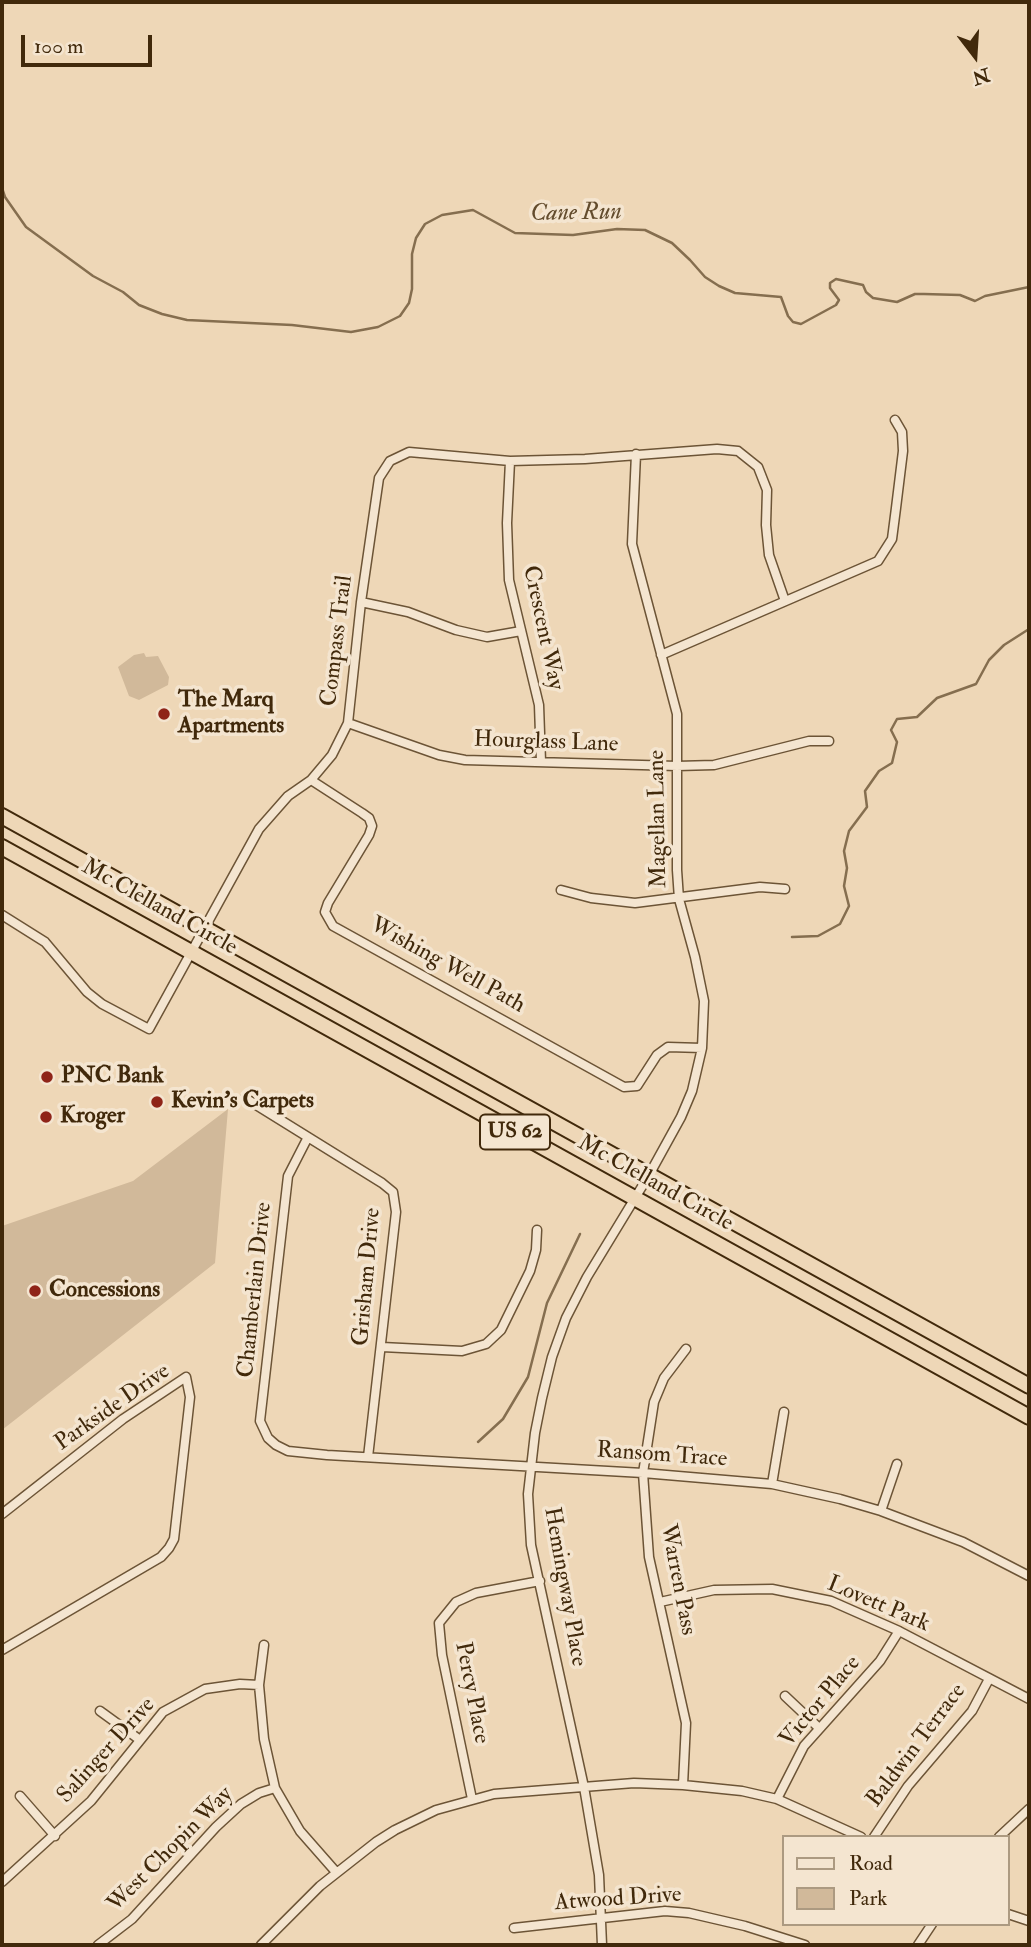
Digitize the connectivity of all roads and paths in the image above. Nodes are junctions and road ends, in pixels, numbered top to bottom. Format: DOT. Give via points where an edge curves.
graph roads {
  1 [pos="895,420"];
  2 [pos="636,454"];
  3 [pos="510,461"];
  4 [pos="785,601"];
  5 [pos="361,602"];
  6 [pos="521,631"];
  7 [pos="661,655"];
  8 [pos="348,723"];
  9 [pos="829,741"];
  10 [pos="541,762"];
  11 [pos="677,766"];
  12 [pos="311,780"];
  13 [pos="2,816"];
  14 [pos="2,847"];
  15 [pos="561,890"];
  16 [pos="785,890"];
  17 [pos="679,899"];
  18 [pos="2,915"];
  19 [pos="204,928"];
  20 [pos="192,952"];
  21 [pos="702,1048"];
  22 [pos="245,1098"];
  23 [pos="308,1138"];
  24 [pos="649,1175"];
  25 [pos="635,1198"];
  26 [pos="537,1230"];
  27 [pos="382,1347"];
  28 [pos="686,1349"];
  29 [pos="1029,1386"];
  30 [pos="783,1412"];
  31 [pos="1029,1417"];
  32 [pos="276,1445"];
  33 [pos="368,1457"];
  34 [pos="897,1464"];
  35 [pos="531,1466"];
  36 [pos="643,1473"];
  37 [pos="772,1483"];
  38 [pos="881,1511"];
  39 [pos="2,1514"];
  40 [pos="1029,1576"];
  41 [pos="540,1581"];
  42 [pos="660,1602"];
  43 [pos="899,1631"];
  44 [pos="264,1644"];
  45 [pos="2,1650"];
  46 [pos="989,1679"];
  47 [pos="259,1685"];
  48 [pos="785,1696"];
  49 [pos="1029,1699"];
  50 [pos="100,1711"];
  51 [pos="819,1728"];
  52 [pos="140,1740"];
  53 [pos="683,1784"];
  54 [pos="584,1787"];
  55 [pos="275,1788"];
  56 [pos="20,1796"];
  57 [pos="472,1799"];
  58 [pos="776,1799"];
  59 [pos="1029,1809"];
  60 [pos="857,1835"];
  61 [pos="875,1835"];
  62 [pos="1001,1835"];
  63 [pos="55,1836"];
  64 [pos="336,1872"];
  65 [pos="2,1882"];
  66 [pos="1010,1915"];
  67 [pos="601,1920"];
  68 [pos="1029,1921"];
  69 [pos="931,1926"];
  70 [pos="514,1928"];
  71 [pos="98,1945"];
  72 [pos="261,1945"];
  73 [pos="602,1945"];
  74 [pos="805,1945"];
  75 [pos="918,1945"];
  1 -- 4 [label="street" via="902,432 903,451 892,539 878,561"];
  2 -- 3 [label="street"];
  2 -- 4 [label="street" via="738,451 758,467 767,490 769,555"];
  2 -- 7 [label="street, Magellan Lane" via="632,544"];
  3 -- 5 [label="street, Compass Trail" via="409,452 390,461 379,478"];
  3 -- 6 [label="street, Crescent Way" via="509,580"];
  4 -- 7 [label="street"];
  5 -- 6 [label="street" via="487,637"];
  5 -- 8 [label="street, Compass Trail"];
  6 -- 10 [label="street, Crescent Way" via="539,705"];
  7 -- 11 [label="street, Magellan Lane" via="677,714"];
  8 -- 10 [label="street, Hourglass Lane" via="452,758"];
  8 -- 12 [label="street, Compass Trail" via="332,755"];
  9 -- 11 [label="street, Hourglass Lane" via="809,741 714,765"];
  10 -- 11 [label="street, Hourglass Lane"];
  11 -- 17 [label="street, Magellan Lane"];
  12 -- 19 [label="street, Compass Trail" via="281,803 259,829"];
  12 -- 21 [label="street, Wishing Well Path" via="369,818 372,826 328,902 325,912 334,926 624,1087 638,1086 663,1050"];
  13 -- 19 [label="highway, Mc Clelland Circle / US 62"];
  14 -- 20 [label="highway, Mc Clelland Circle / US 62"];
  15 -- 17 [label="street" via="635,903"];
  16 -- 17 [label="street" via="760,887"];
  17 -- 21 [label="street, Magellan Lane" via="704,1001"];
  18 -- 20 [label="street, Compass Trail" via="45,943 102,1004 149,1029"];
  19 -- 20 [label="street, Compass Trail"];
  19 -- 24 [label="highway, Mc Clelland Circle / US 62"];
  20 -- 25 [label="highway, Mc Clelland Circle / US 62"];
  21 -- 24 [label="street, Magellan Lane" via="692,1091"];
  22 -- 23 [label="street, Grisham Drive"];
  23 -- 27 [label="street, Grisham Drive" via="393,1192 396,1212"];
  23 -- 32 [label="street, Chamberlain Drive" via="288,1176 260,1421"];
  24 -- 25 [label="street, Hemingway Place"];
  24 -- 29 [label="highway, Mc Clelland Circle / US 62"];
  25 -- 31 [label="highway, Mc Clelland Circle / US 62"];
  25 -- 35 [label="street, Hemingway Place" via="566,1318 542,1398"];
  26 -- 27 [label="street" via="530,1270 501,1330 486,1344 462,1351"];
  27 -- 33 [label="street, Grisham Drive"];
  28 -- 36 [label="street, Warren Pass" via="663,1378 654,1402"];
  30 -- 37 [label="street"];
  32 -- 33 [label="street, Ransom Trace" via="288,1451"];
  33 -- 35 [label="street, Ransom Trace"];
  34 -- 38 [label="street"];
  35 -- 36 [label="street, Ransom Trace"];
  35 -- 41 [label="street, Hemingway Place" via="531,1545"];
  36 -- 37 [label="street, Ransom Trace"];
  36 -- 42 [label="street, Warren Pass" via="649,1557"];
  37 -- 38 [label="street, Ransom Trace"];
  38 -- 40 [label="street, Ransom Trace" via="963,1542"];
  39 -- 45 [label="street, Parkside Drive" via="122,1419 186,1377 190,1397 174,1539 161,1557"];
  41 -- 54 [label="street, Hemingway Place"];
  41 -- 57 [label="street, Percy Place" via="477,1593 456,1602 439,1623"];
  42 -- 43 [label="street, Lovett Park" via="714,1590 772,1589 831,1601"];
  42 -- 53 [label="street, Warren Pass" via="686,1723"];
  43 -- 46 [label="street, Lovett Park"];
  43 -- 51 [label="street, Victor Place" via="880,1661"];
  44 -- 47 [label="street"];
  46 -- 49 [label="street, Lovett Park"];
  46 -- 61 [label="street, Baldwin Terrace" via="972,1711 908,1786"];
  47 -- 52 [label="street, Salinger Drive" via="205,1689 163,1712"];
  47 -- 55 [label="street"];
  48 -- 51 [label="street"];
  50 -- 52 [label="street"];
  51 -- 58 [label="street, Victor Place" via="804,1746"];
  52 -- 63 [label="street, Salinger Drive" via="91,1801"];
  53 -- 54 [label="street"];
  53 -- 58 [label="street"];
  54 -- 57 [label="street"];
  54 -- 67 [label="street, Hemingway Place" via="599,1875"];
  55 -- 64 [label="street" via="300,1831"];
  55 -- 71 [label="street, West Chopin Way" via="241,1804 132,1919"];
  56 -- 63 [label="street"];
  57 -- 64 [label="street" via="395,1830"];
  58 -- 60 [label="street"];
  59 -- 62 [label="street"];
  63 -- 65 [label="street, Salinger Drive"];
  64 -- 72 [label="street"];
  66 -- 68 [label="street"];
  67 -- 70 [label="street, Atwood Drive"];
  67 -- 73 [label="street, Hemingway Place"];
  67 -- 74 [label="street, Atwood Drive" via="665,1911 689,1913"];
  69 -- 75 [label="street"];
}
